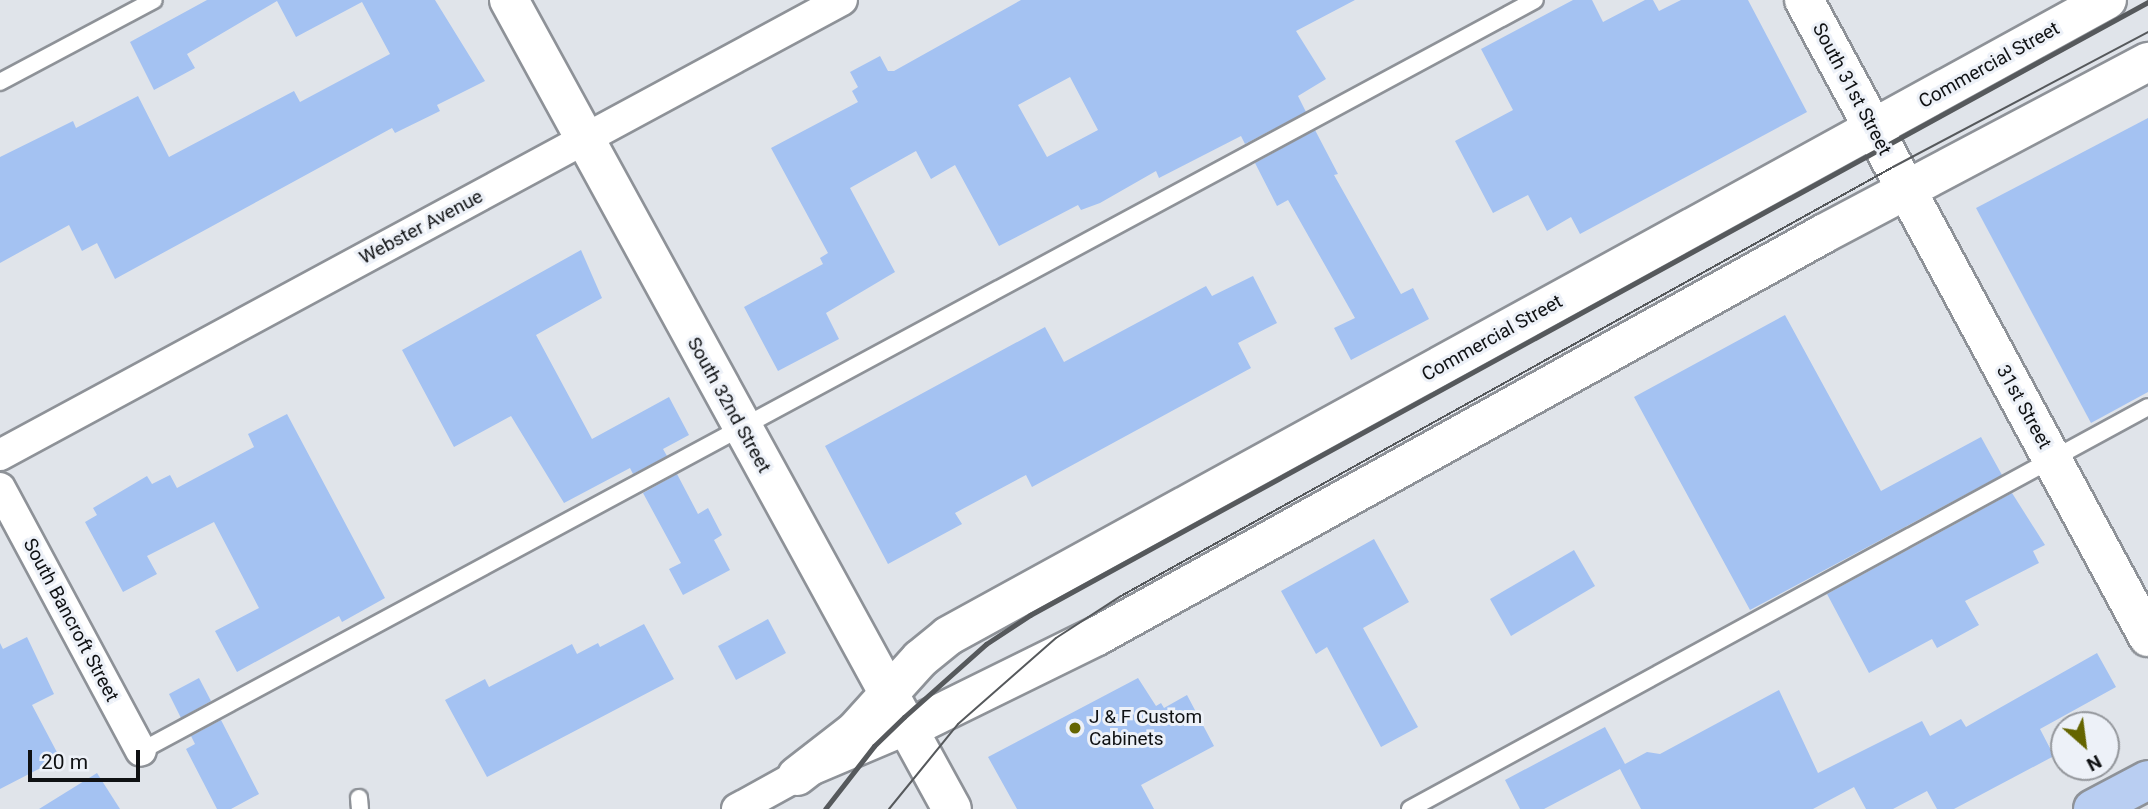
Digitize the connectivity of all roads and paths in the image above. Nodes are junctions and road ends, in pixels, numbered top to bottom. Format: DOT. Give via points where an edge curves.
graph roads {
  1 [pos="153,0"];
  2 [pos="509,0"];
  3 [pos="842,0"];
  4 [pos="1535,0"];
  5 [pos="1804,0"];
  6 [pos="2107,0"];
  7 [pos="2148,62"];
  8 [pos="0,82"];
  9 [pos="1873,129"];
  10 [pos="583,140"];
  11 [pos="1902,185"];
  12 [pos="2148,407"];
  13 [pos="742,430"];
  14 [pos="0,455"];
  15 [pos="2052,458"];
  16 [pos="0,488"];
  17 [pos="2148,637"];
  18 [pos="890,692"];
  19 [pos="909,728"];
  20 [pos="141,751"];
  21 [pos="797,776"];
  22 [pos="2148,780"];
  23 [pos="737,809"];
  24 [pos="952,809"];
  25 [pos="1410,809"];
  26 [pos="2093,809"];
  1 -- 8 [label="lane"];
  2 -- 10 [label="main road, South 32nd Street"];
  3 -- 10 [label="street, Webster Avenue"];
  4 -- 13 [label="lane"];
  5 -- 9 [label="main road, South 31st Street"];
  6 -- 9 [label="main road, Commercial Street"];
  7 -- 11 [label="main road"];
  9 -- 11 [label="main road, South 31st Street"];
  9 -- 18 [label="main road, Commercial Street" via="996,608 948,636"];
  10 -- 13 [label="main road, South 32nd Street"];
  10 -- 14 [label="street, Webster Avenue"];
  11 -- 15 [label="main road, 31st Street"];
  11 -- 19 [label="main road" via="1097,636"];
  12 -- 15 [label="lane"];
  13 -- 18 [label="main road, South 32nd Street"];
  13 -- 20 [label="lane"];
  15 -- 17 [label="main road, 31st Street"];
  15 -- 25 [label="lane"];
  16 -- 20 [label="street, South Bancroft Street"];
  18 -- 19 [label="main road, South 32nd Street"];
  18 -- 21 [label="main road, Commercial Street" via="855,731"];
  19 -- 21 [label="street"];
  19 -- 24 [label="main road, South 32nd Street"];
  21 -- 23 [label="street"];
  22 -- 26 [label="main road"];
}
